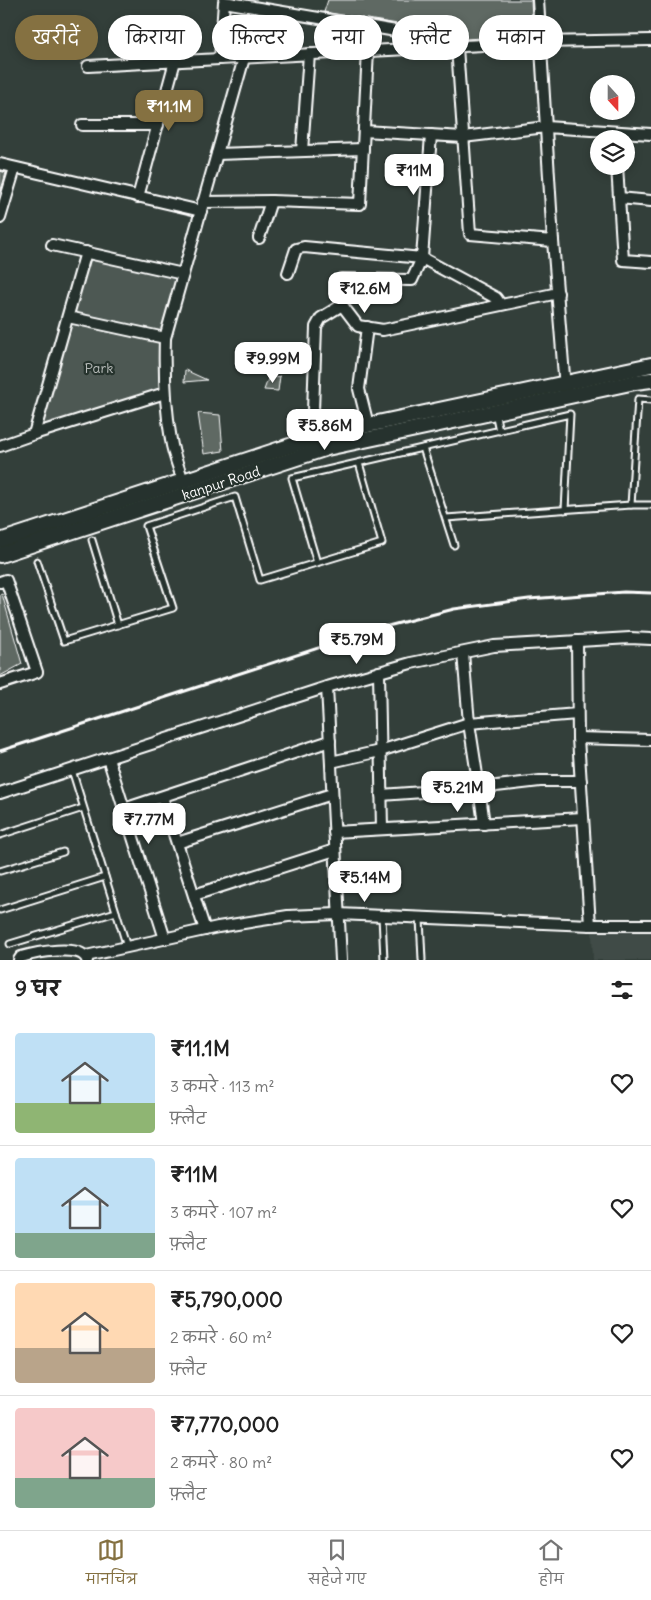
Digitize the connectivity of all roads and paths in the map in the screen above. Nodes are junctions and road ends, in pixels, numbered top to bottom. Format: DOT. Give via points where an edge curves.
graph roads {
  1 [pos="538,0"];
  2 [pos="223,15"];
  3 [pos="301,15"];
  4 [pos="304,15"];
  5 [pos="539,15"];
  6 [pos="392,30"];
  7 [pos="651,40"];
  8 [pos="563,42"];
  9 [pos="304,54"];
  10 [pos="309,54"];
  11 [pos="314,54"];
  12 [pos="212,60"];
  13 [pos="243,60"];
  14 [pos="368,60"];
  15 [pos="458,60"];
  16 [pos="541,60"];
  17 [pos="175,62"];
  18 [pos="88,66"];
  19 [pos="82,125"];
  20 [pos="158,125"];
  21 [pos="546,127"];
  22 [pos="364,131"];
  23 [pos="590,132"];
  24 [pos="635,134"];
  25 [pos="651,134"];
  26 [pos="431,135"];
  27 [pos="463,137"];
  28 [pos="363,149"];
  29 [pos="302,151"];
  30 [pos="217,154"];
  31 [pos="0,164"];
  32 [pos="15,168"];
  33 [pos="618,175"];
  34 [pos="138,197"];
  35 [pos="619,198"];
  36 [pos="651,200"];
  37 [pos="271,201"];
  38 [pos="202,206"];
  39 [pos="0,218"];
  40 [pos="260,238"];
  41 [pos="553,241"];
  42 [pos="52,245"];
  43 [pos="86,252"];
  44 [pos="422,258"];
  45 [pos="651,262"];
  46 [pos="288,272"];
  47 [pos="183,274"];
  48 [pos="558,293"];
  49 [pos="342,305"];
  50 [pos="501,305"];
  51 [pos="68,317"];
  52 [pos="367,327"];
  53 [pos="165,338"];
  54 [pos="651,365"];
  55 [pos="651,380"];
  56 [pos="566,390"];
  57 [pos="165,393"];
  58 [pos="651,400"];
  59 [pos="495,412"];
  60 [pos="368,425"];
  61 [pos="499,430"];
  62 [pos="34,434"];
  63 [pos="312,439"];
  64 [pos="5,441"];
  65 [pos="0,446"];
  66 [pos="423,448"];
  67 [pos="359,463"];
  68 [pos="232,472"];
  69 [pos="177,488"];
  70 [pos="631,505"];
  71 [pos="651,505"];
  72 [pos="565,510"];
  73 [pos="446,518"];
  74 [pos="92,540"];
  75 [pos="0,541"];
  76 [pos="454,545"];
  77 [pos="0,555"];
  78 [pos="37,561"];
  79 [pos="317,563"];
  80 [pos="0,582"];
  81 [pos="118,625"];
  82 [pos="651,639"];
  83 [pos="577,641"];
  84 [pos="463,653"];
  85 [pos="379,672"];
  86 [pos="0,684"];
  87 [pos="327,687"];
  88 [pos="577,714"];
  89 [pos="469,724"];
  90 [pos="578,738"];
  91 [pos="651,740"];
  92 [pos="330,741"];
  93 [pos="380,751"];
  94 [pos="108,758"];
  95 [pos="331,762"];
  96 [pos="72,770"];
  97 [pos="580,781"];
  98 [pos="479,788"];
  99 [pos="0,793"];
  100 [pos="332,794"];
  101 [pos="381,795"];
  102 [pos="162,797"];
  103 [pos="84,808"];
  104 [pos="124,809"];
  105 [pos="583,818"];
  106 [pos="484,824"];
  107 [pos="382,830"];
  108 [pos="334,832"];
  109 [pos="0,835"];
  110 [pos="177,843"];
  111 [pos="335,850"];
  112 [pos="63,852"];
  113 [pos="0,871"];
  114 [pos="105,877"];
  115 [pos="194,895"];
  116 [pos="0,910"];
  117 [pos="116,912"];
  118 [pos="338,914"];
  119 [pos="382,916"];
  120 [pos="420,918"];
  121 [pos="590,925"];
  122 [pos="651,925"];
  123 [pos="205,930"];
  124 [pos="165,939"];
  125 [pos="10,944"];
  126 [pos="126,947"];
  127 [pos="87,958"];
  128 [pos="19,960"];
  129 [pos="338,960"];
  130 [pos="384,960"];
  131 [pos="422,960"];
  1 -- 5 [label="street"];
  2 -- 3 [label="street" via="224,2"];
  4 -- 6 [label="street"];
  7 -- 8 [label="street"];
  9 -- 10 [label="street"];
  10 -- 11 [label="street"];
  10 -- 29 [label="street"];
  12 -- 17 [label="street"];
  13 -- 30 [label="street"];
  14 -- 22 [label="street"];
  15 -- 27 [label="street"];
  16 -- 21 [label="street"];
  17 -- 18 [label="street"];
  17 -- 20 [label="street"];
  19 -- 20 [label="street"];
  20 -- 34 [label="street"];
  21 -- 23 [label="street"];
  21 -- 27 [label="street"];
  21 -- 41 [label="street"];
  22 -- 26 [label="street"];
  22 -- 28 [label="street"];
  24 -- 25 [label="street"];
  26 -- 27 [label="street"];
  26 -- 44 [label="street"];
  27 -- 41 [label="street" via="470,234"];
  28 -- 29 [label="street"];
  28 -- 37 [label="street" via="360,204"];
  29 -- 30 [label="street"];
  30 -- 38 [label="street"];
  31 -- 32 [label="street"];
  32 -- 34 [label="street"];
  32 -- 39 [label="street"];
  33 -- 35 [label="street"];
  34 -- 38 [label="street"];
  35 -- 36 [label="street"];
  35 -- 45 [label="street" via="623,260"];
  37 -- 38 [label="street"];
  37 -- 40 [label="street"];
  38 -- 47 [label="street"];
  41 -- 48 [label="street"];
  42 -- 43 [label="street"];
  43 -- 47 [label="street"];
  43 -- 51 [label="street"];
  44 -- 46 [label="street" via="304,247 296,249"];
  44 -- 49 [label="street" via="412,280 341,278"];
  44 -- 50 [label="street" via="496,298"];
  47 -- 53 [label="street"];
  48 -- 50 [label="street"];
  48 -- 56 [label="street"];
  49 -- 52 [label="street" via="358,326"];
  49 -- 63 [label="street" via="322,318 316,327"];
  50 -- 52 [label="street" via="383,330"];
  51 -- 53 [label="street"];
  51 -- 62 [label="street"];
  52 -- 60 [label="street" via="359,389"];
  53 -- 57 [label="street"];
  54 -- 56 [label="street"];
  55 -- 56 [label="street, kanpur Road"];
  56 -- 59 [label="street, kanpur Road"];
  56 -- 60 [label="street"];
  57 -- 62 [label="street"];
  57 -- 69 [label="street"];
  58 -- 70 [label="lane" via="638,399"];
  59 -- 61 [label="lane"];
  59 -- 68 [label="street, kanpur Road"];
  60 -- 63 [label="street"];
  61 -- 66 [label="lane"];
  61 -- 72 [label="lane" via="570,414"];
  62 -- 64 [label="street"];
  63 -- 68 [label="street"];
  64 -- 65 [label="street"];
  66 -- 67 [label="lane"];
  66 -- 73 [label="lane"];
  67 -- 79 [label="lane" via="382,543"];
  67 -- 79 [label="lane" via="292,478"];
  68 -- 69 [label="street, kanpur Road"];
  69 -- 75 [label="street"];
  69 -- 77 [label="street, kanpur Road"];
  70 -- 71 [label="lane"];
  70 -- 72 [label="lane"];
  72 -- 73 [label="lane"];
  73 -- 76 [label="lane"];
  74 -- 81 [label="lane"];
  78 -- 81 [label="lane" via="64,641"];
  79 -- 81 [label="lane" via="260,580 236,497 146,526 173,608"];
  80 -- 86 [label="street" via="6,580 37,672"];
  82 -- 83 [label="street"];
  83 -- 84 [label="street" via="494,646"];
  83 -- 88 [label="street"];
  84 -- 85 [label="street"];
  84 -- 89 [label="street"];
  85 -- 87 [label="street"];
  85 -- 93 [label="street"];
  87 -- 92 [label="street"];
  87 -- 94 [label="street"];
  88 -- 89 [label="street"];
  88 -- 90 [label="street"];
  89 -- 93 [label="street"];
  89 -- 98 [label="street"];
  90 -- 91 [label="street"];
  90 -- 97 [label="street"];
  92 -- 95 [label="street"];
  92 -- 102 [label="street"];
  93 -- 95 [label="street"];
  93 -- 101 [label="street"];
  94 -- 96 [label="street"];
  94 -- 104 [label="street"];
  95 -- 100 [label="street"];
  96 -- 99 [label="street"];
  96 -- 103 [label="lane"];
  97 -- 98 [label="street" via="540,781"];
  97 -- 105 [label="street"];
  98 -- 101 [label="street"];
  98 -- 106 [label="street"];
  100 -- 108 [label="street"];
  100 -- 110 [label="street"];
  101 -- 107 [label="street"];
  102 -- 104 [label="street"];
  102 -- 110 [label="street"];
  103 -- 109 [label="lane"];
  103 -- 114 [label="lane"];
  104 -- 124 [label="street"];
  105 -- 106 [label="street"];
  105 -- 121 [label="street"];
  106 -- 107 [label="street"];
  107 -- 108 [label="street"];
  108 -- 111 [label="street"];
  110 -- 115 [label="street"];
  111 -- 115 [label="street"];
  111 -- 118 [label="street"];
  112 -- 113 [label="lane"];
  114 -- 116 [label="lane"];
  114 -- 117 [label="lane"];
  115 -- 123 [label="street"];
  117 -- 125 [label="lane"];
  117 -- 126 [label="lane"];
  118 -- 119 [label="street"];
  118 -- 123 [label="street" via="288,916"];
  118 -- 129 [label="street"];
  119 -- 120 [label="street"];
  119 -- 130 [label="lane"];
  120 -- 121 [label="street"];
  120 -- 131 [label="lane"];
  121 -- 122 [label="street"];
  123 -- 124 [label="street"];
  124 -- 126 [label="street"];
  126 -- 127 [label="street"];
  127 -- 128 [label="street" via="80,952 39,952"];
}
